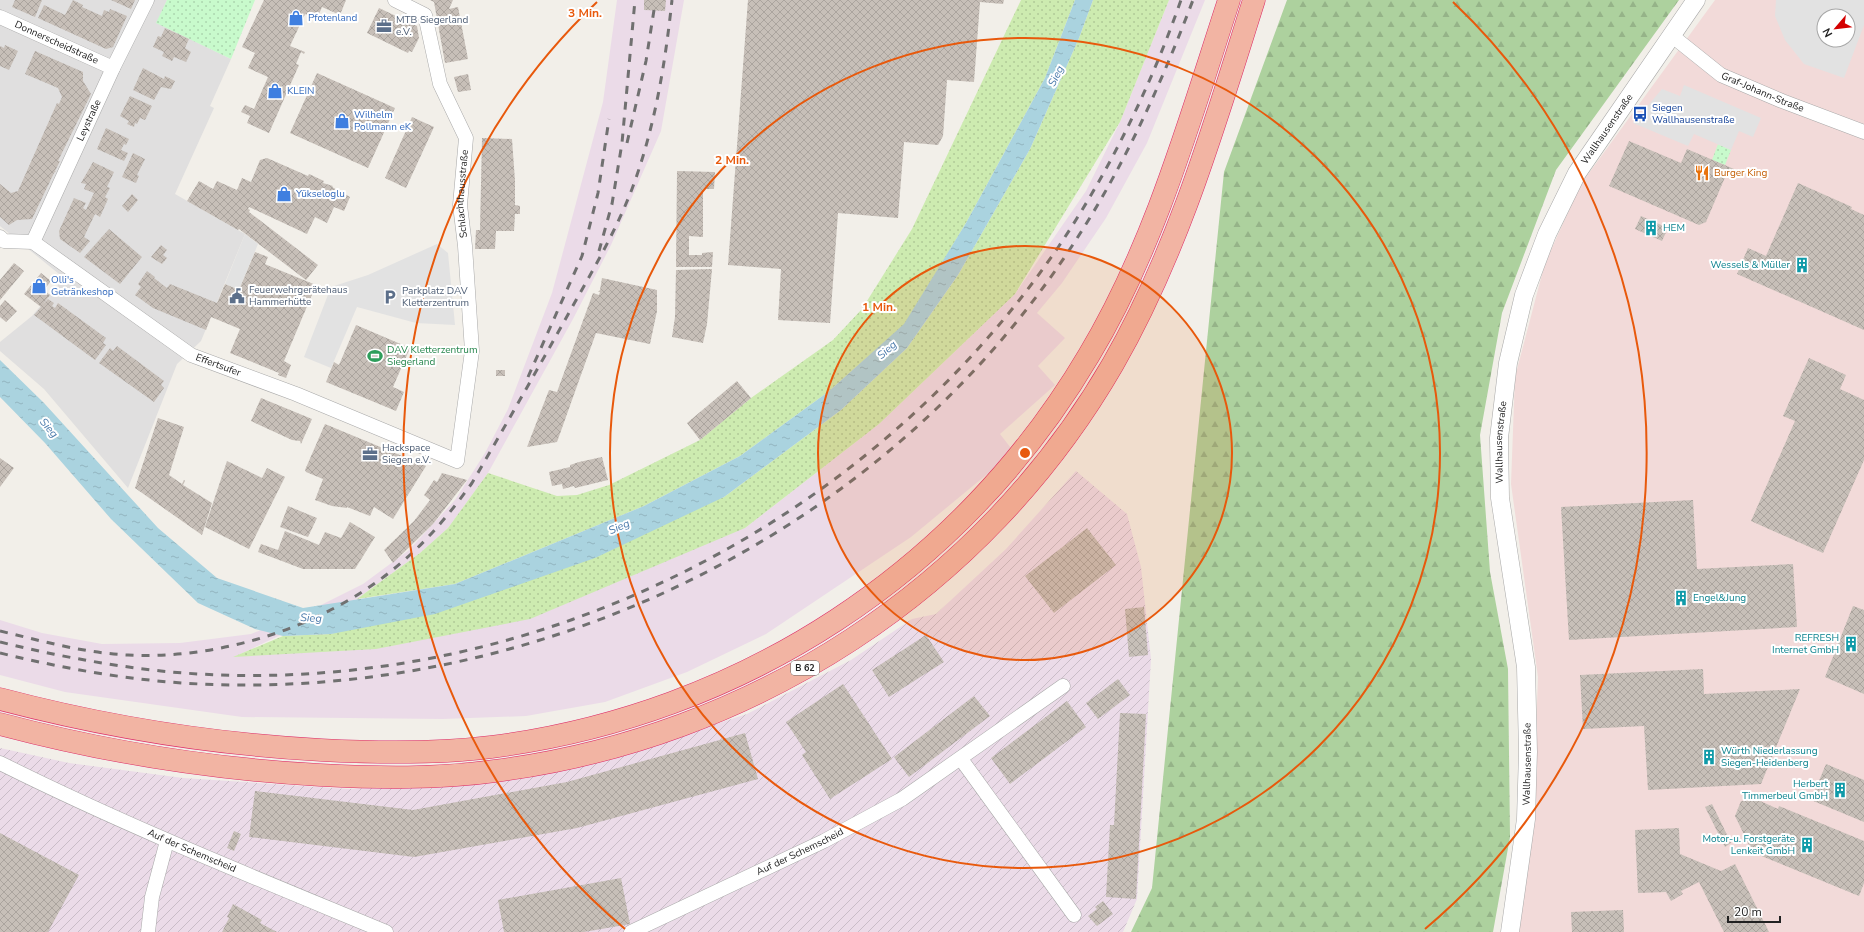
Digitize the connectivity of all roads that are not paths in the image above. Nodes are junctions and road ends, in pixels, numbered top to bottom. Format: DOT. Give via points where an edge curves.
graph roads {
  1 [pos="147,0"];
  2 [pos="395,0"];
  3 [pos="1229,0"];
  4 [pos="1254,0"];
  5 [pos="1696,0"];
  6 [pos="0,17"];
  7 [pos="1671,35"];
  8 [pos="113,68"];
  9 [pos="1864,132"];
  10 [pos="0,237"];
  11 [pos="33,242"];
  12 [pos="456,461"];
  13 [pos="1063,686"];
  14 [pos="0,699"];
  15 [pos="0,724"];
  16 [pos="961,759"];
  17 [pos="0,763"];
  18 [pos="167,841"];
  19 [pos="1074,915"];
  20 [pos="148,932"];
  21 [pos="386,932"];
  22 [pos="631,932"];
  23 [pos="1510,932"];
  1 -- 8 [label="street, Leystraße"];
  2 -- 12 [label="street, Schlachthausstraße" via="425,15 440,84 466,138 460,205 472,351"];
  3 -- 14 [label="highway, B 62" via="1185,133 1135,265 1111,316 1064,396 1004,474 940,540 891,582 809,638 728,681 635,716 539,740 440,752 341,751 268,747 196,739 125,728"];
  4 -- 15 [label="highway, B 62" via="1212,132 1158,274 1112,366 1085,409 1022,491 951,564 871,627 784,681 691,723 593,754 492,772 441,776 339,776 193,764 120,752"];
  5 -- 7 [label="street, Wallhausenstraße"];
  6 -- 8 [label="street, Donnerscheidstraße"];
  7 -- 9 [label="street, Graf-Johann-Straße" via="1722,74 1782,101"];
  7 -- 23 [label="street, Wallhausenstraße" via="1578,173 1547,234 1524,295 1508,363 1499,438 1500,498 1526,668 1528,752 1526,819"];
  8 -- 11 [label="street, Leystraße"];
  10 -- 11 [label="street" via="4,241"];
  11 -- 12 [label="street, Effertsufer" via="191,355 296,394"];
  13 -- 16 [label="street, Auf der Schemscheid"];
  16 -- 19 [label="street"];
  16 -- 22 [label="street, Auf der Schemscheid" via="902,799 824,841"];
  17 -- 18 [label="street, Auf der Schemscheid" via="57,792"];
  18 -- 20 [label="street" via="152,897"];
  18 -- 21 [label="street, Auf der Schemscheid"];
}
